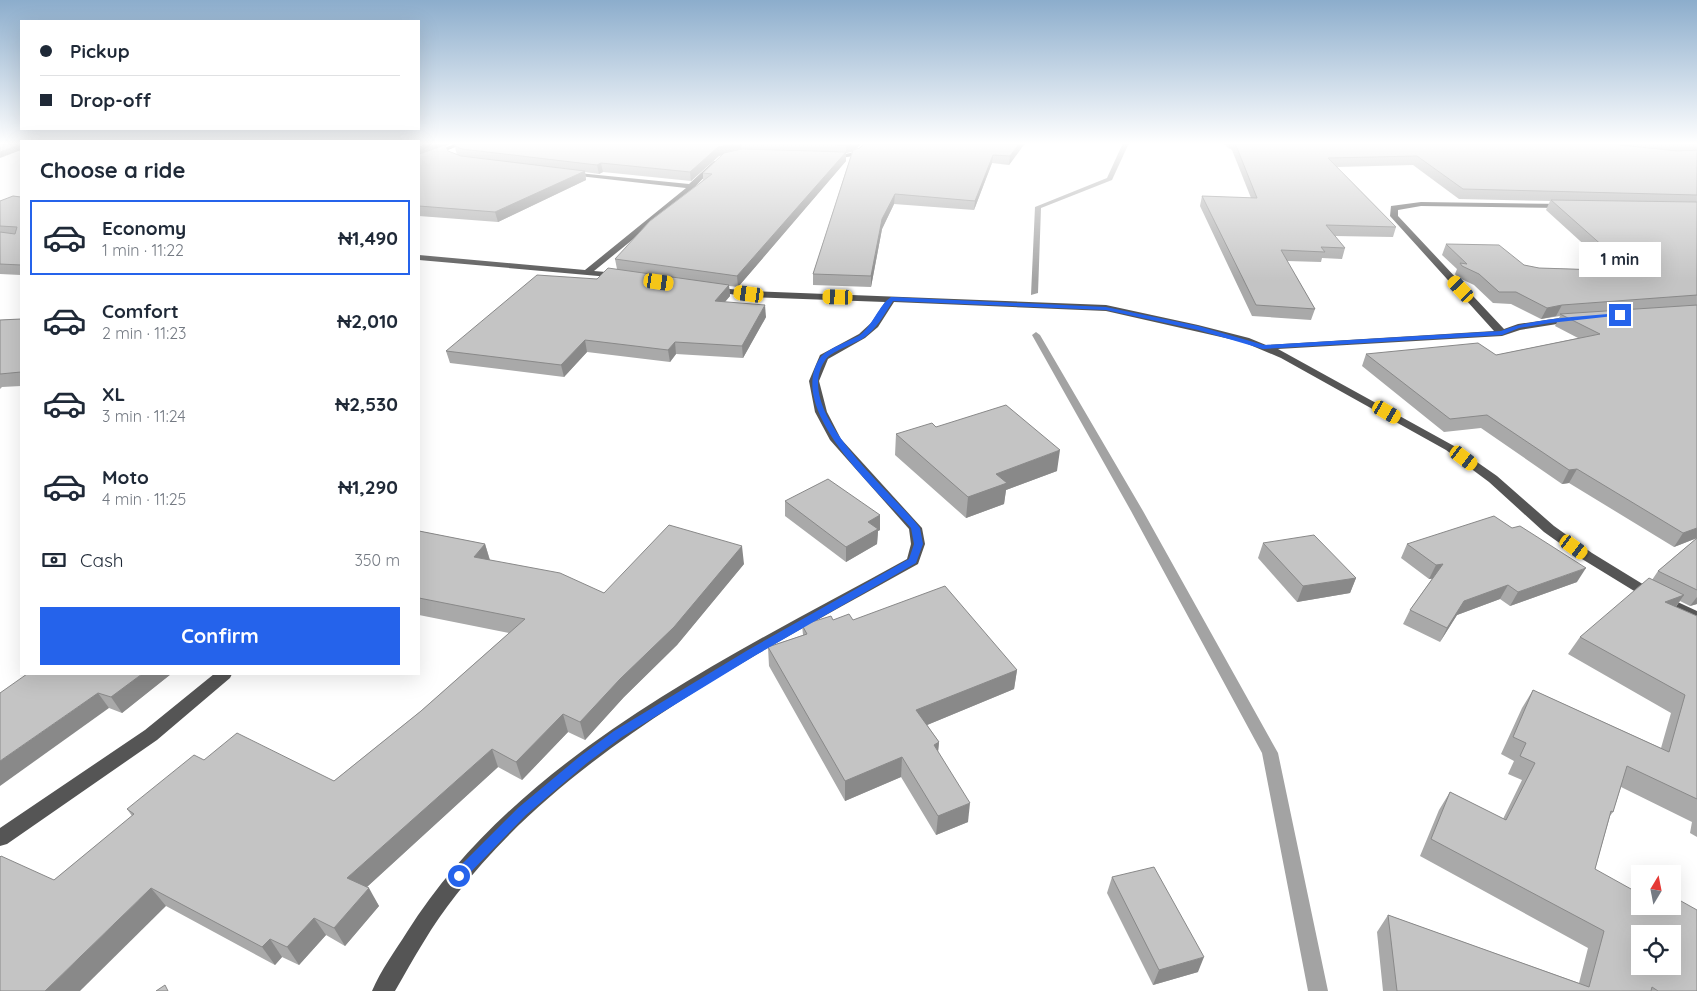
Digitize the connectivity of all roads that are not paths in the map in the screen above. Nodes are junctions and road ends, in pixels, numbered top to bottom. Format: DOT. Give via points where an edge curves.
graph roads {
  1 [pos="686,189"];
  2 [pos="1569,206"];
  3 [pos="420,258"];
  4 [pos="589,271"];
  5 [pos="627,277"];
  6 [pos="703,288"];
  7 [pos="891,299"];
  8 [pos="1588,318"];
  9 [pos="1502,333"];
  10 [pos="1263,347"];
  11 [pos="1697,617"];
  12 [pos="223,675"];
  13 [pos="0,838"];
  14 [pos="383,991"];
  1 -- 4 [label="street"];
  2 -- 9 [label="street" via="1421,204 1394,208 1394,216"];
  3 -- 4 [label="street"];
  4 -- 5 [label="street"];
  6 -- 7 [label="street" via="749,294"];
  7 -- 10 [label="street" via="1106,308 1198,328"];
  7 -- 14 [label="street" via="874,325 862,336 824,357 814,381 821,412 836,440 915,528 918,544 913,560 666,704 583,760 522,812 459,876"];
  8 -- 9 [label="street" via="1526,325"];
  9 -- 10 [label="street"];
  10 -- 11 [label="street" via="1325,376 1450,448 1587,556 1649,594"];
  12 -- 13 [label="street" via="151,734"];
}
